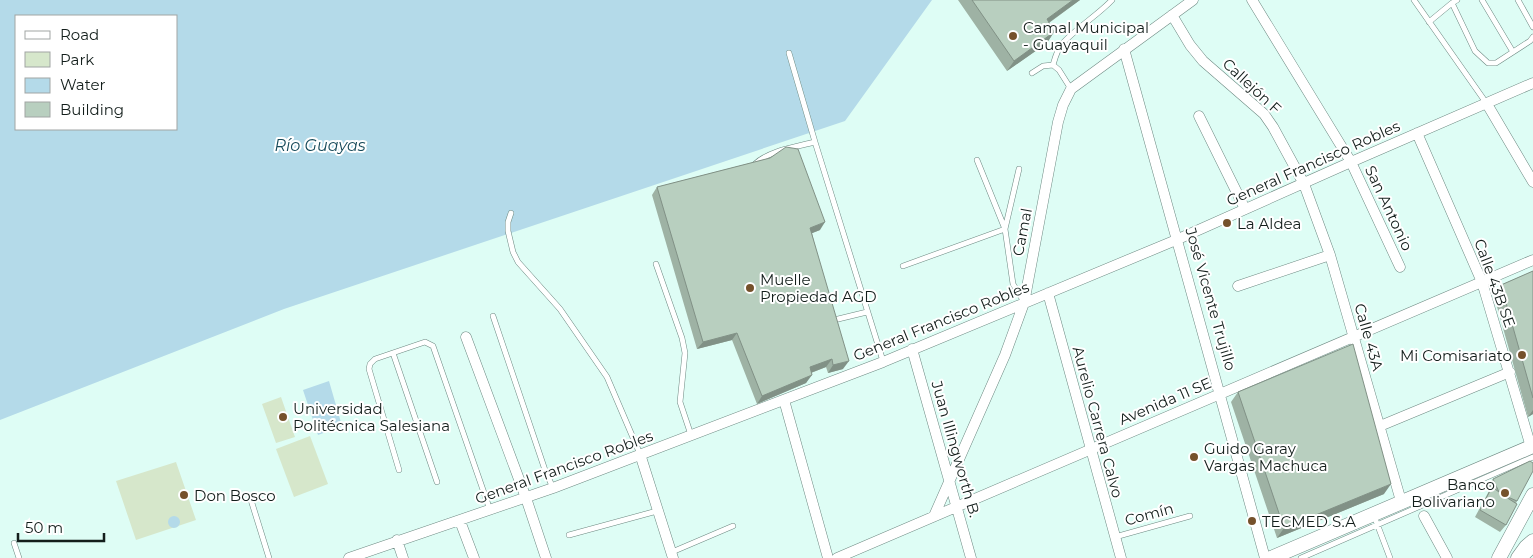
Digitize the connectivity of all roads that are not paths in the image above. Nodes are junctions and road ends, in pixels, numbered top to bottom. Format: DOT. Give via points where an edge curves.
graph roads {
  1 [pos="1112,0"];
  2 [pos="1193,0"];
  3 [pos="1252,0"];
  4 [pos="1482,0"];
  5 [pos="1518,0"];
  6 [pos="1417,2"];
  7 [pos="1454,2"];
  8 [pos="1172,16"];
  9 [pos="1429,22"];
  10 [pos="1533,27"];
  11 [pos="1533,37"];
  12 [pos="1124,49"];
  13 [pos="1513,52"];
  14 [pos="790,53"];
  15 [pos="1053,65"];
  16 [pos="1032,73"];
  17 [pos="1533,83"];
  18 [pos="1071,89"];
  19 [pos="1487,104"];
  20 [pos="1199,116"];
  21 [pos="1417,133"];
  22 [pos="815,142"];
  23 [pos="977,160"];
  24 [pos="1351,162"];
  25 [pos="1019,169"];
  26 [pos="752,172"];
  27 [pos="1533,182"];
  28 [pos="1304,184"];
  29 [pos="1245,210"];
  30 [pos="511,213"];
  31 [pos="1005,229"];
  32 [pos="1176,240"];
  33 [pos="1330,255"];
  34 [pos="1533,260"];
  35 [pos="656,264"];
  36 [pos="903,266"];
  37 [pos="1400,266"];
  38 [pos="1482,282"];
  39 [pos="1238,286"];
  40 [pos="1048,293"];
  41 [pos="1024,303"];
  42 [pos="867,312"];
  43 [pos="493,316"];
  44 [pos="834,320"];
  45 [pos="466,337"];
  46 [pos="1354,337"];
  47 [pos="912,349"];
  48 [pos="393,353"];
  49 [pos="883,362"];
  50 [pos="1510,372"];
  51 [pos="1221,393"];
  52 [pos="784,400"];
  53 [pos="1380,426"];
  54 [pos="691,435"];
  55 [pos="1090,450"];
  56 [pos="1532,450"];
  57 [pos="640,454"];
  58 [pos="399,470"];
  59 [pos="950,479"];
  60 [pos="437,482"];
  61 [pos="553,488"];
  62 [pos="1533,495"];
  63 [pos="526,498"];
  64 [pos="251,500"];
  65 [pos="1402,501"];
  66 [pos="956,507"];
  67 [pos="490,510"];
  68 [pos="657,511"];
  69 [pos="934,516"];
  70 [pos="1190,516"];
  71 [pos="1424,516"];
  72 [pos="1374,519"];
  73 [pos="460,521"];
  74 [pos="733,526"];
  75 [pos="569,535"];
  76 [pos="1114,537"];
  77 [pos="397,540"];
  78 [pos="1533,541"];
  79 [pos="14,543"];
  80 [pos="1533,551"];
  81 [pos="672,555"];
  82 [pos="19,558"];
  83 [pos="269,558"];
  84 [pos="349,558"];
  85 [pos="403,558"];
  86 [pos="474,558"];
  87 [pos="546,558"];
  88 [pos="828,558"];
  89 [pos="837,558"];
  90 [pos="971,558"];
  91 [pos="1121,558"];
  92 [pos="1266,558"];
  93 [pos="1271,558"];
  94 [pos="1301,558"];
  95 [pos="1390,558"];
  96 [pos="1447,558"];
  97 [pos="1499,558"];
  98 [pos="1518,558"];
  99 [pos="1526,558"];
  1 -- 15 [label="lane" via="1063,42"];
  2 -- 8 [label="street, Camal"];
  3 -- 24 [label="street, San Antonio"];
  4 -- 13 [label="lane"];
  5 -- 10 [label="lane"];
  6 -- 9 [label="lane"];
  7 -- 9 [label="lane"];
  7 -- 13 [label="lane" via="1481,58 1488,63 1496,63"];
  8 -- 12 [label="street, Camal"];
  8 -- 28 [label="street, Callejón F" via="1203,62 1264,114"];
  9 -- 19 [label="lane"];
  11 -- 13 [label="lane"];
  12 -- 18 [label="street, Camal"];
  12 -- 32 [label="street, José Vicente Trujillo"];
  14 -- 22 [label="lane"];
  15 -- 16 [label="lane" via="1043,66"];
  15 -- 18 [label="lane"];
  17 -- 19 [label="street, General Francisco Robles"];
  18 -- 41 [label="street, Camal" via="1058,122"];
  19 -- 21 [label="street, General Francisco Robles"];
  19 -- 27 [label="street"];
  20 -- 29 [label="street"];
  21 -- 24 [label="street, General Francisco Robles"];
  21 -- 38 [label="street, Calle 43B SE"];
  22 -- 26 [label="lane" via="764,157"];
  22 -- 42 [label="lane"];
  23 -- 31 [label="lane"];
  24 -- 28 [label="street, General Francisco Robles"];
  24 -- 37 [label="street, San Antonio"];
  25 -- 31 [label="lane"];
  28 -- 29 [label="street, General Francisco Robles"];
  28 -- 33 [label="street, Calle 43A"];
  29 -- 32 [label="street, General Francisco Robles"];
  30 -- 57 [label="lane" via="508,231 512,252 560,309 607,377"];
  31 -- 36 [label="lane"];
  31 -- 41 [label="lane" via="1013,284"];
  32 -- 40 [label="street, General Francisco Robles"];
  32 -- 51 [label="street, José Vicente Trujillo"];
  33 -- 39 [label="street"];
  33 -- 46 [label="street, Calle 43A"];
  34 -- 38 [label="street, Avenida 11 SE"];
  35 -- 54 [label="lane" via="682,338 685,353 680,402"];
  38 -- 46 [label="street, Avenida 11 SE"];
  38 -- 50 [label="street, Calle 43B SE"];
  40 -- 41 [label="street, General Francisco Robles"];
  40 -- 55 [label="street, Aurelio Carrera Calvo"];
  41 -- 47 [label="street, General Francisco Robles"];
  41 -- 59 [label="street, Camal" via="1005,355"];
  42 -- 44 [label="lane"];
  42 -- 49 [label="lane"];
  43 -- 61 [label="lane"];
  45 -- 63 [label="street"];
  46 -- 51 [label="street, Avenida 11 SE"];
  46 -- 53 [label="street, Calle 43A"];
  47 -- 49 [label="street, General Francisco Robles"];
  47 -- 59 [label="street, Juan Illingworth B."];
  48 -- 58 [label="lane" via="375,359 370,368"];
  48 -- 60 [label="lane"];
  48 -- 67 [label="lane" via="425,342 433,346"];
  49 -- 52 [label="street, General Francisco Robles"];
  50 -- 53 [label="street"];
  50 -- 56 [label="street, Calle 43B SE"];
  51 -- 55 [label="street, Avenida 11 SE"];
  51 -- 92 [label="street, José Vicente Trujillo"];
  52 -- 54 [label="street, General Francisco Robles"];
  52 -- 88 [label="street"];
  53 -- 65 [label="street, Calle 43A"];
  54 -- 57 [label="street, General Francisco Robles"];
  55 -- 66 [label="street, Avenida 11 SE"];
  55 -- 76 [label="street, Aurelio Carrera Calvo"];
  56 -- 65 [label="main road"];
  56 -- 72 [label="lane"];
  57 -- 61 [label="street, General Francisco Robles"];
  57 -- 68 [label="street"];
  59 -- 66 [label="street, Juan Illingworth B."];
  59 -- 69 [label="street, Camal"];
  61 -- 63 [label="street, General Francisco Robles"];
  62 -- 97 [label="main road"];
  63 -- 67 [label="street, General Francisco Robles"];
  63 -- 87 [label="street"];
  64 -- 83 [label="lane"];
  65 -- 72 [label="main road"];
  66 -- 69 [label="street, Avenida 11 SE"];
  66 -- 90 [label="street, Juan Illingworth B."];
  67 -- 73 [label="street, General Francisco Robles"];
  68 -- 75 [label="lane"];
  68 -- 81 [label="street"];
  69 -- 89 [label="street, Avenida 11 SE"];
  70 -- 76 [label="lane, Comín"];
  71 -- 96 [label="street"];
  72 -- 93 [label="main road"];
  72 -- 94 [label="lane"];
  72 -- 95 [label="lane"];
  73 -- 77 [label="street, General Francisco Robles"];
  73 -- 86 [label="street"];
  74 -- 81 [label="lane"];
  76 -- 91 [label="street, Aurelio Carrera Calvo"];
  77 -- 84 [label="street, General Francisco Robles"];
  77 -- 85 [label="street"];
  78 -- 98 [label="main road"];
  79 -- 82 [label="lane"];
  80 -- 99 [label="lane"];
}
